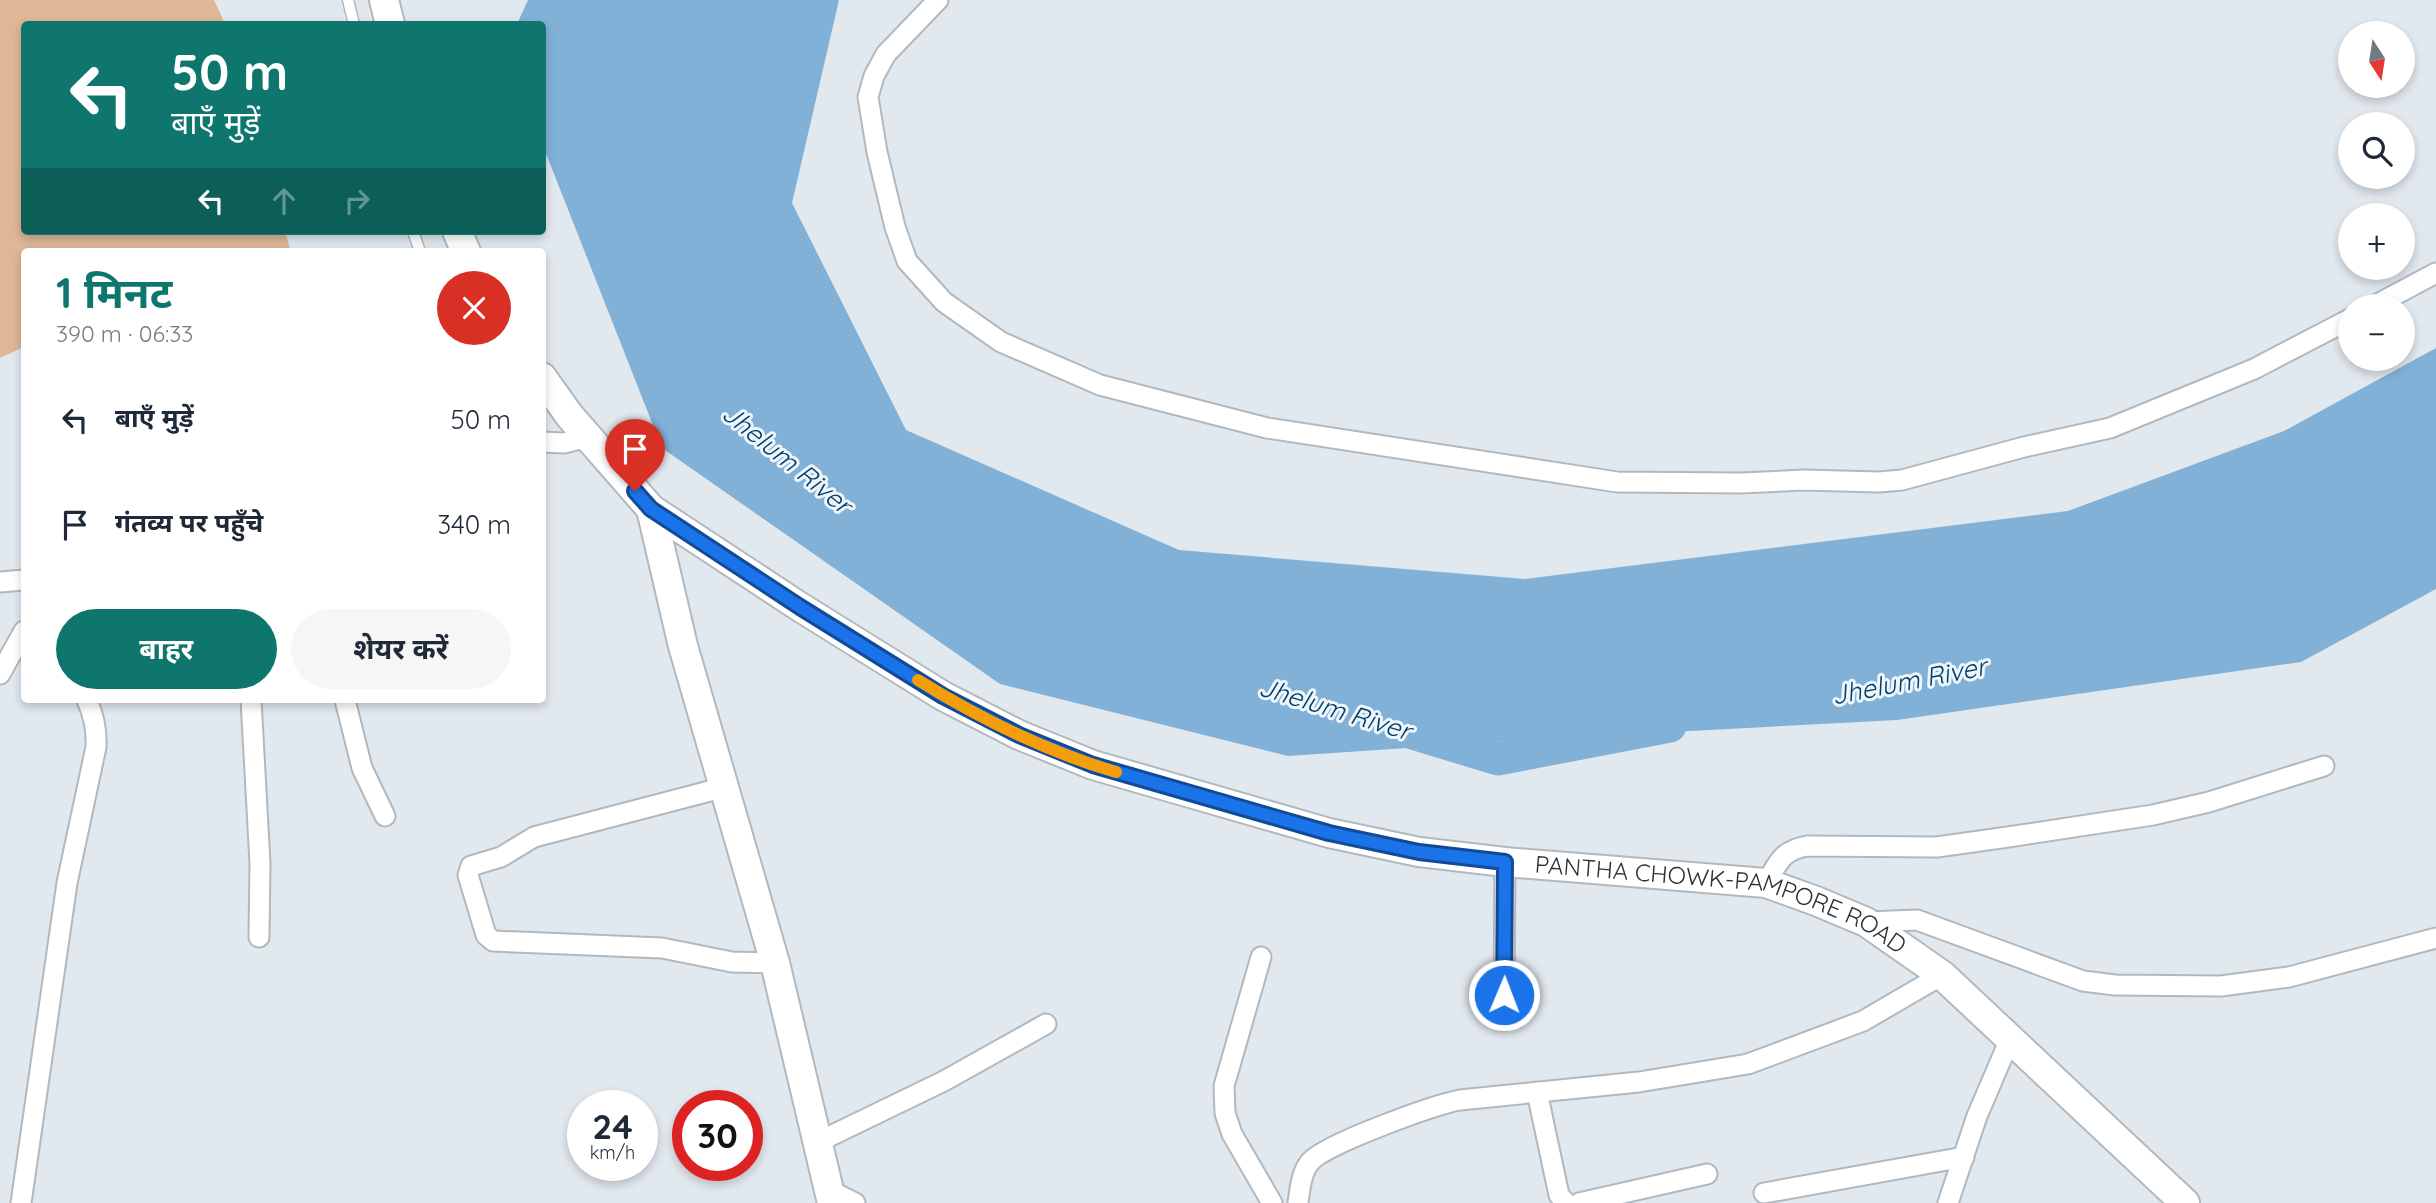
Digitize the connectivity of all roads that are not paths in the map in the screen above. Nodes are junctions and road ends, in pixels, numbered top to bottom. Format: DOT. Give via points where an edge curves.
graph roads {
  1 [pos="348,0"];
  2 [pos="384,0"];
  3 [pos="938,0"];
  4 [pos="353,21"];
  5 [pos="389,21"];
  6 [pos="2436,273"];
  7 [pos="2397,294"];
  8 [pos="2338,325"];
  9 [pos="546,383"];
  10 [pos="588,437"];
  11 [pos="546,442"];
  12 [pos="651,509"];
  13 [pos="21,580"];
  14 [pos="0,583"];
  15 [pos="21,636"];
  16 [pos="0,674"];
  17 [pos="88,703"];
  18 [pos="251,703"];
  19 [pos="346,703"];
  20 [pos="2324,766"];
  21 [pos="725,788"];
  22 [pos="385,816"];
  23 [pos="1505,862"];
  24 [pos="1766,883"];
  25 [pos="1866,922"];
  26 [pos="259,937"];
  27 [pos="2436,938"];
  28 [pos="1261,957"];
  29 [pos="775,962"];
  30 [pos="1942,975"];
  31 [pos="1504,995"];
  32 [pos="1045,1024"];
  33 [pos="2010,1039"];
  34 [pos="1538,1092"];
  35 [pos="816,1143"];
  36 [pos="1964,1157"];
  37 [pos="1707,1174"];
  38 [pos="1764,1193"];
  39 [pos="830,1197"];
  40 [pos="21,1203"];
  41 [pos="855,1203"];
  42 [pos="1272,1203"];
  43 [pos="1298,1203"];
  44 [pos="1566,1203"];
  45 [pos="1579,1203"];
  46 [pos="1948,1203"];
  47 [pos="2185,1203"];
  1 -- 4 [label="lane"];
  2 -- 5 [label="main road"];
  3 -- 8 [label="street" via="886,54 868,97 877,152 907,261 944,302 1001,342 1100,385 1267,428 1617,482 1902,480 2110,428 2254,369"];
  6 -- 7 [label="street"];
  9 -- 10 [label="main road, PANTHA CHOWK-PAMPORE ROAD"];
  10 -- 11 [label="street"];
  10 -- 12 [label="main road, PANTHA CHOWK-PAMPORE ROAD"];
  12 -- 21 [label="main road" via="683,646"];
  12 -- 23 [label="main road, PANTHA CHOWK-PAMPORE ROAD" via="932,689 1031,740 1093,765 1329,833 1419,852"];
  13 -- 14 [label="street"];
  15 -- 16 [label="street"];
  17 -- 40 [label="street" via="96,747 67,883"];
  18 -- 26 [label="street"];
  19 -- 22 [label="street" via="362,768"];
  20 -- 24 [label="street" via="2153,815 1937,847 1791,849"];
  21 -- 29 [label="main road"];
  21 -- 29 [label="street" via="534,837 501,857 471,866 468,875 486,935 493,941 662,948 732,962"];
  23 -- 24 [label="main road, PANTHA CHOWK-PAMPORE ROAD"];
  23 -- 31 [label="street"];
  24 -- 25 [label="main road, PANTHA CHOWK-PAMPORE ROAD"];
  25 -- 27 [label="street" via="1917,920 2083,982 2115,985 2221,986 2289,977"];
  25 -- 30 [label="main road, PANTHA CHOWK-PAMPORE ROAD"];
  28 -- 42 [label="street" via="1224,1086 1225,1113 1232,1134"];
  29 -- 35 [label="main road"];
  30 -- 33 [label="main road, PANTHA CHOWK-PAMPORE ROAD"];
  30 -- 34 [label="street" via="1863,1021 1748,1064"];
  32 -- 35 [label="street" via="944,1081"];
  33 -- 36 [label="street"];
  33 -- 47 [label="main road, PANTHA CHOWK-PAMPORE ROAD"];
  34 -- 43 [label="street" via="1436,1105 1320,1152 1304,1171"];
  34 -- 44 [label="street" via="1559,1195"];
  35 -- 39 [label="main road"];
  36 -- 38 [label="street"];
  36 -- 46 [label="street"];
  37 -- 45 [label="street"];
  39 -- 41 [label="street"];
}
